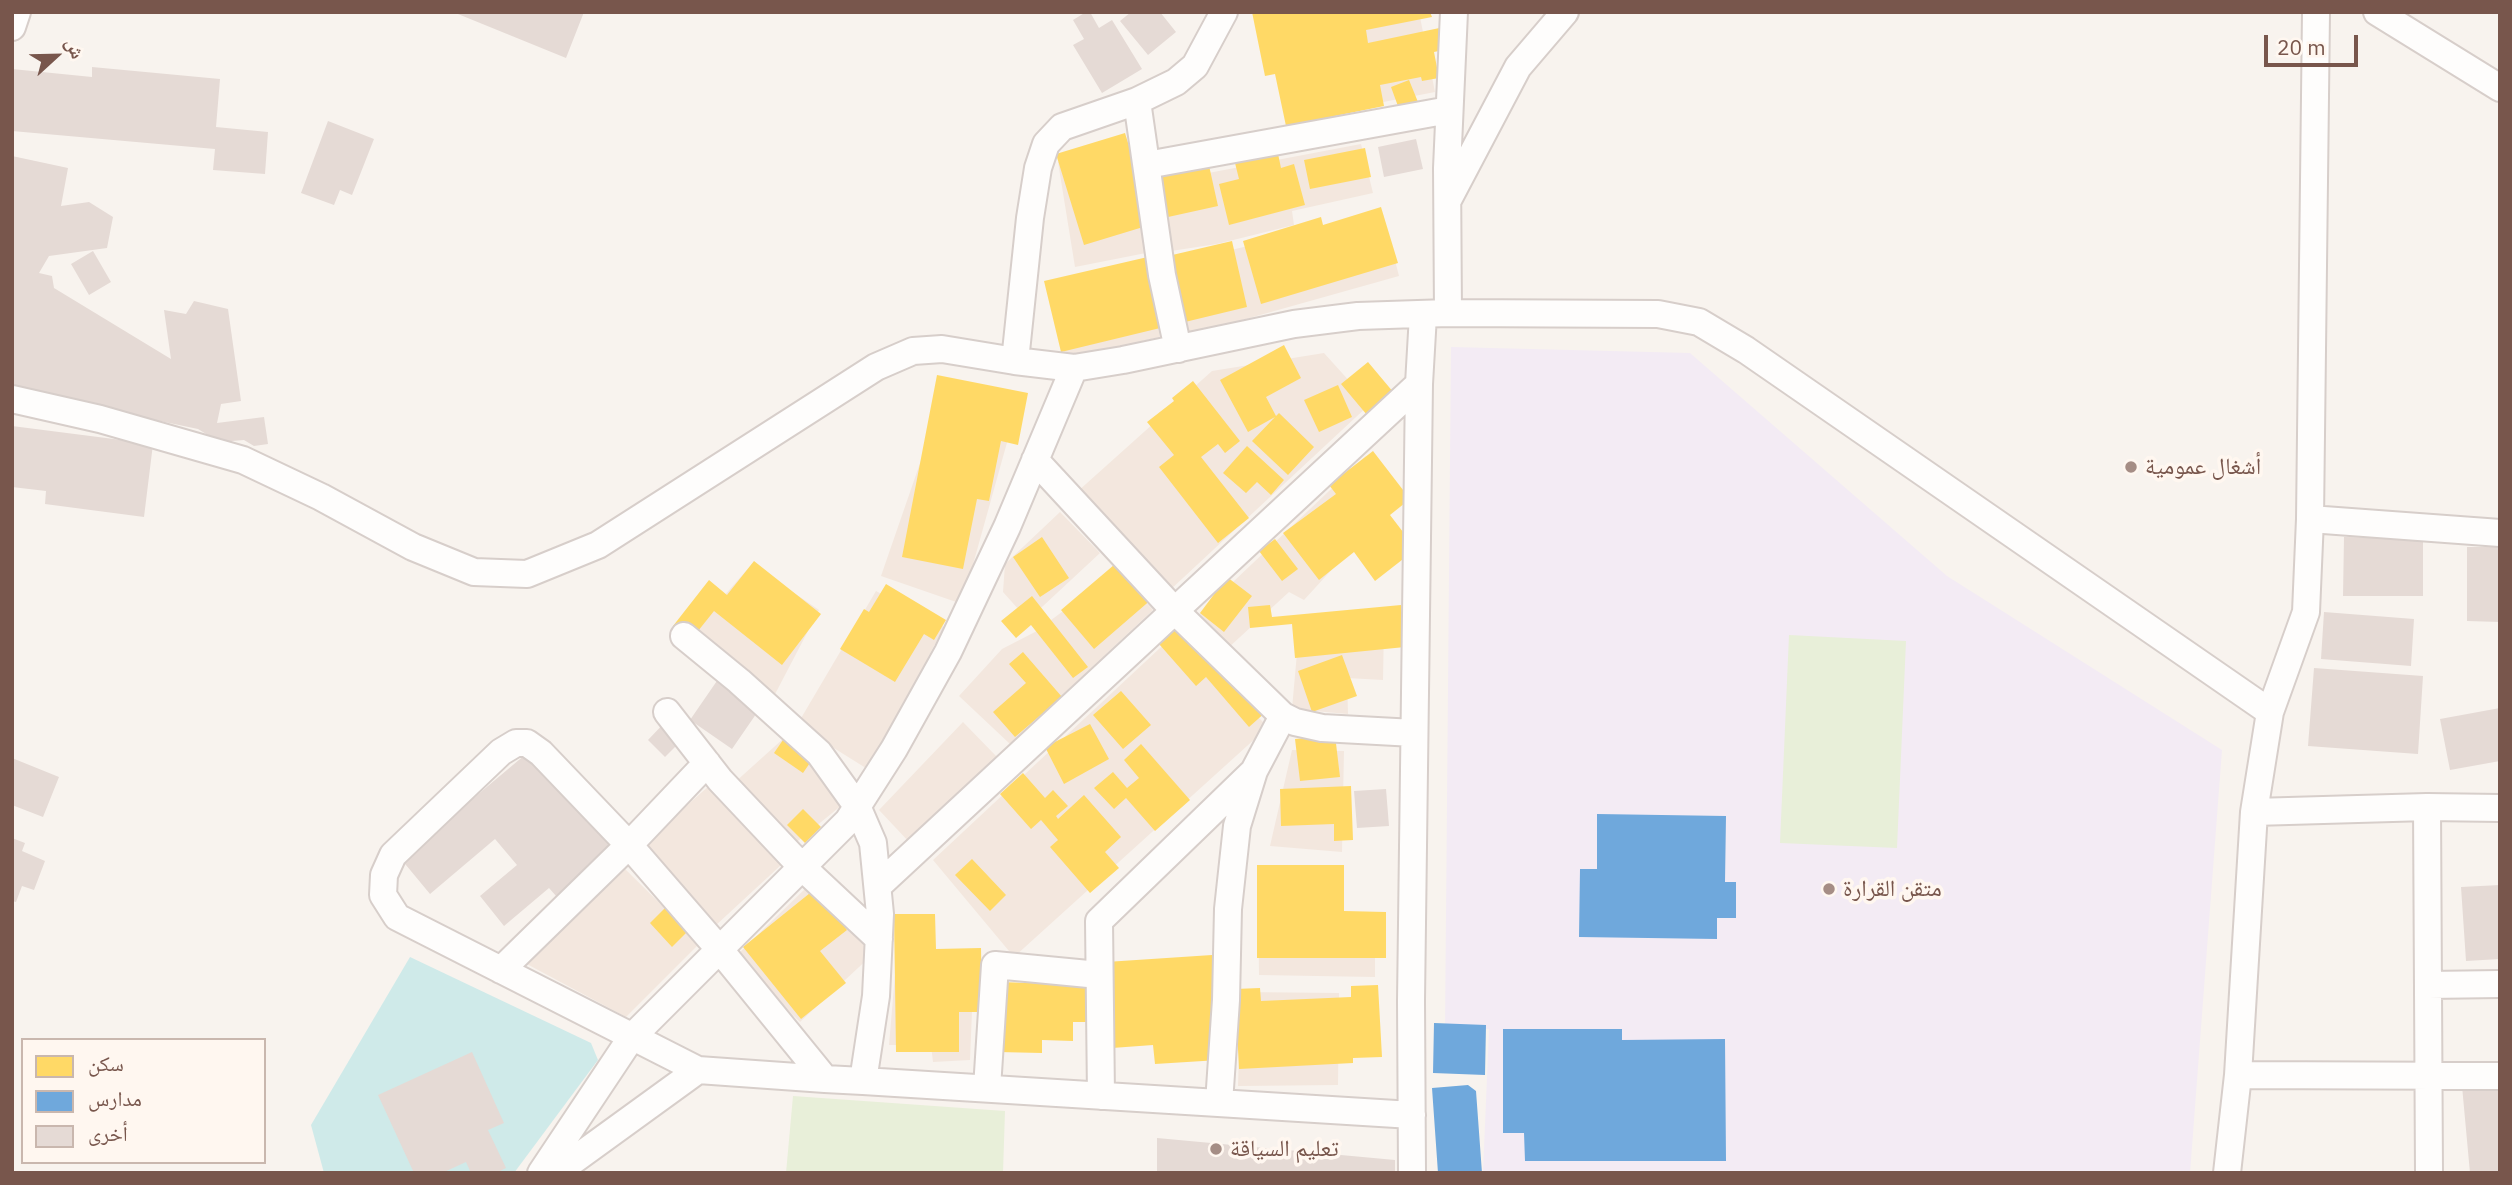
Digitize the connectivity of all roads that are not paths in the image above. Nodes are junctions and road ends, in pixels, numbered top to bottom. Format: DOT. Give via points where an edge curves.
graph roads {
  1 [pos="17,12"];
  2 [pos="1224,12"];
  3 [pos="1454,12"];
  4 [pos="1565,12"];
  5 [pos="2316,12"];
  6 [pos="2378,12"];
  7 [pos="12,27"];
  8 [pos="2500,88"];
  9 [pos="1137,101"];
  10 [pos="1449,110"];
  11 [pos="1147,165"];
  12 [pos="1447,203"];
  13 [pos="1435,314"];
  14 [pos="1178,349"];
  15 [pos="1015,361"];
  16 [pos="1074,368"];
  17 [pos="1419,384"];
  18 [pos="12,400"];
  19 [pos="1035,460"];
  20 [pos="2310,519"];
  21 [pos="2500,533"];
  22 [pos="1175,611"];
  23 [pos="684,636"];
  24 [pos="667,712"];
  25 [pos="2270,712"];
  26 [pos="1283,716"];
  27 [pos="1414,733"];
  28 [pos="707,763"];
  29 [pos="1254,771"];
  30 [pos="857,806"];
  31 [pos="2427,807"];
  32 [pos="2500,808"];
  33 [pos="2255,812"];
  34 [pos="629,845"];
  35 [pos="802,867"];
  36 [pos="878,886"];
  37 [pos="879,939"];
  38 [pos="720,950"];
  39 [pos="501,970"];
  40 [pos="1099,975"];
  41 [pos="2500,984"];
  42 [pos="2428,985"];
  43 [pos="632,1038"];
  44 [pos="698,1070"];
  45 [pos="2238,1074"];
  46 [pos="2500,1076"];
  47 [pos="2429,1077"];
  48 [pos="825,1079"];
  49 [pos="863,1081"];
  50 [pos="988,1088"];
  51 [pos="1101,1096"];
  52 [pos="1219,1103"];
  53 [pos="1412,1115"];
  54 [pos="541,1173"];
  55 [pos="556,1173"];
  56 [pos="1412,1173"];
  57 [pos="2227,1173"];
  58 [pos="2429,1173"];
  1 -- 7 [label="street"];
  2 -- 9 [label="street" via="1195,66 1176,82"];
  3 -- 10 [label="street"];
  4 -- 12 [label="street" via="1518,67"];
  5 -- 20 [label="street"];
  6 -- 8 [label="street"];
  9 -- 11 [label="street"];
  9 -- 15 [label="street" via="1062,127 1046,144 1032,205"];
  10 -- 11 [label="street"];
  10 -- 12 [label="street"];
  11 -- 14 [label="street"];
  12 -- 13 [label="street"];
  13 -- 14 [label="street" via="1294,324"];
  13 -- 17 [label="street"];
  13 -- 25 [label="street" via="1658,314 1699,322"];
  14 -- 16 [label="street"];
  15 -- 16 [label="street"];
  15 -- 18 [label="street" via="942,349 913,351 876,368 598,545 527,574 474,572 461,567 243,460 100,419"];
  16 -- 19 [label="street"];
  17 -- 22 [label="street"];
  17 -- 27 [label="street"];
  19 -- 22 [label="street"];
  19 -- 30 [label="street" via="948,652"];
  20 -- 21 [label="street"];
  20 -- 25 [label="street" via="2306,612"];
  22 -- 26 [label="street"];
  22 -- 36 [label="street"];
  23 -- 30 [label="street" via="819,753"];
  24 -- 28 [label="street"];
  25 -- 33 [label="street"];
  26 -- 27 [label="street" via="1322,729"];
  26 -- 29 [label="street"];
  27 -- 53 [label="street"];
  28 -- 34 [label="street"];
  28 -- 35 [label="street"];
  29 -- 40 [label="street" via="1098,921"];
  29 -- 52 [label="street" via="1237,826 1228,909"];
  30 -- 35 [label="street"];
  30 -- 36 [label="street" via="873,842"];
  31 -- 32 [label="street"];
  31 -- 33 [label="street"];
  31 -- 42 [label="street"];
  33 -- 45 [label="street"];
  34 -- 38 [label="street"];
  34 -- 39 [label="street"];
  34 -- 39 [label="street" via="541,753 527,743 516,743 393,855 384,875 383,895 397,918"];
  35 -- 37 [label="street"];
  35 -- 38 [label="street"];
  36 -- 37 [label="street"];
  37 -- 49 [label="street"];
  38 -- 43 [label="street"];
  38 -- 48 [label="street"];
  39 -- 43 [label="street"];
  40 -- 50 [label="street" via="995,965"];
  40 -- 51 [label="street"];
  41 -- 42 [label="street"];
  42 -- 47 [label="street"];
  43 -- 44 [label="street"];
  43 -- 54 [label="street"];
  44 -- 48 [label="street"];
  44 -- 55 [label="street"];
  45 -- 47 [label="street"];
  45 -- 57 [label="street"];
  46 -- 47 [label="street"];
  47 -- 58 [label="street"];
  48 -- 49 [label="street"];
  49 -- 50 [label="street"];
  50 -- 51 [label="street"];
  51 -- 52 [label="street"];
  52 -- 53 [label="street"];
  53 -- 56 [label="street"];
}
